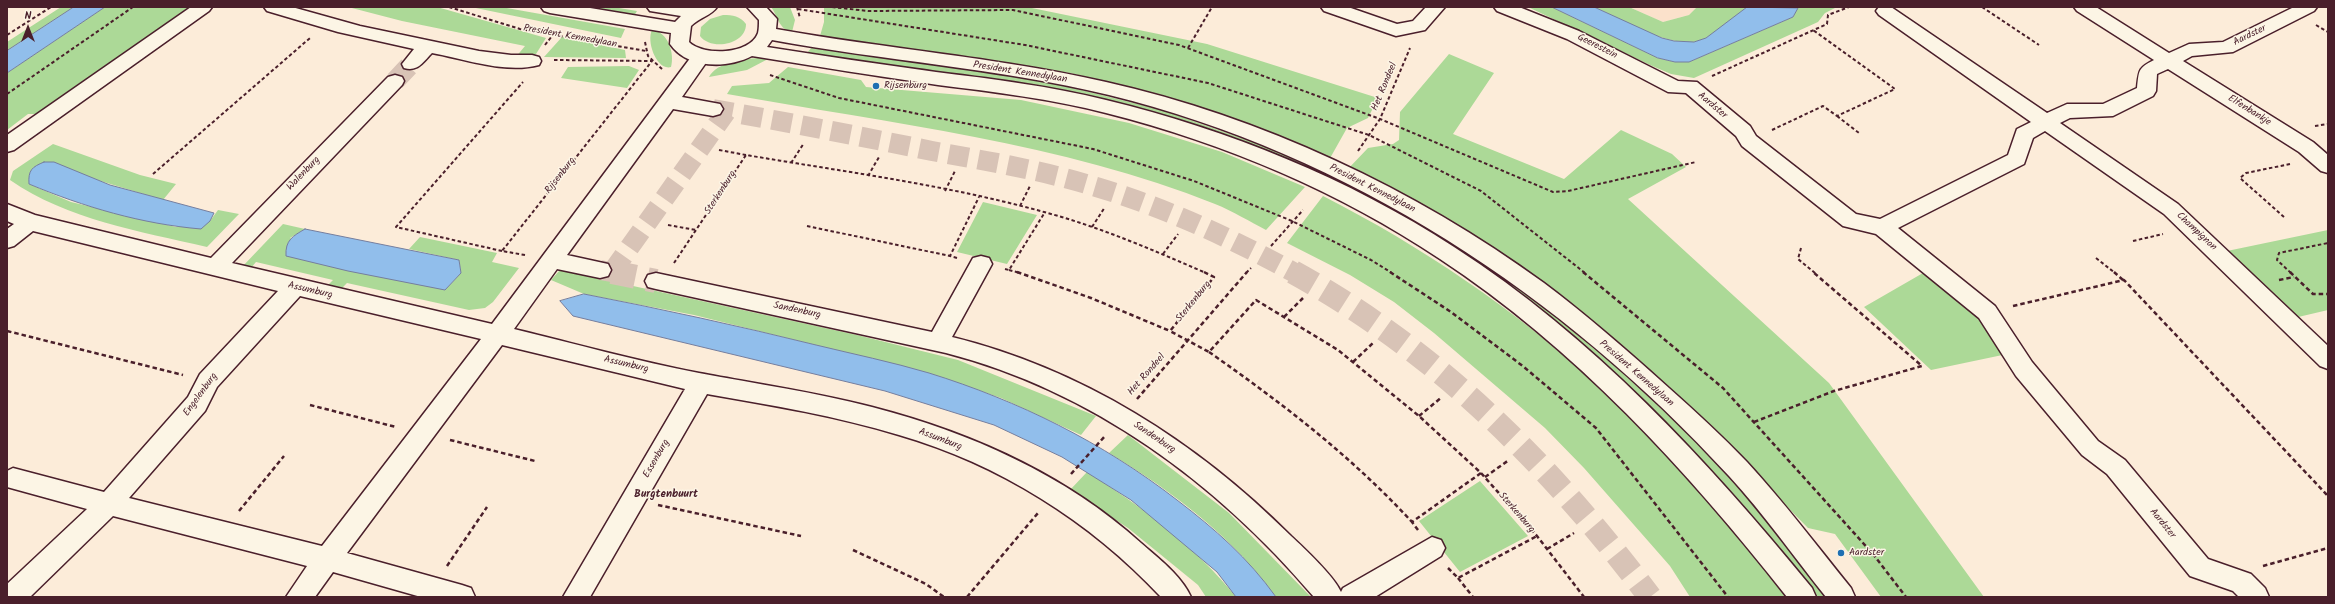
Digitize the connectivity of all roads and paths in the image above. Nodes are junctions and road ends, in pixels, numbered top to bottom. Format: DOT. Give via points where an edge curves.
graph roads {
  1 [pos="51,7"];
  2 [pos="133,7"];
  3 [pos="203,7"];
  4 [pos="273,7"];
  5 [pos="449,7"];
  6 [pos="550,7"];
  7 [pos="656,7"];
  8 [pos="756,7"];
  9 [pos="832,7"];
  10 [pos="1212,7"];
  11 [pos="1330,7"];
  12 [pos="1436,7"];
  13 [pos="1504,7"];
  14 [pos="1849,7"];
  15 [pos="1982,7"];
  16 [pos="2083,7"];
  17 [pos="2308,7"];
  18 [pos="1014,8"];
  19 [pos="703,9"];
  20 [pos="1885,11"];
  21 [pos="326,24"];
  22 [pos="1419,26"];
  23 [pos="680,30"];
  24 [pos="1814,30"];
  25 [pos="767,33"];
  26 [pos="7,36"];
  27 [pos="2039,44"];
  28 [pos="428,46"];
  29 [pos="1188,48"];
  30 [pos="750,50"];
  31 [pos="701,57"];
  32 [pos="2167,60"];
  33 [pos="537,61"];
  34 [pos="652,61"];
  35 [pos="411,64"];
  36 [pos="763,73"];
  37 [pos="395,81"];
  38 [pos="1690,87"];
  39 [pos="7,94"];
  40 [pos="667,101"];
  41 [pos="713,110"];
  42 [pos="1838,116"];
  43 [pos="1380,119"];
  44 [pos="2047,123"];
  45 [pos="1859,133"];
  46 [pos="1749,141"];
  47 [pos="804,143"];
  48 [pos="7,145"];
  49 [pos="719,150"];
  50 [pos="1358,151"];
  51 [pos="746,155"];
  52 [pos="879,157"];
  53 [pos="1696,162"];
  54 [pos="2324,162"];
  55 [pos="791,163"];
  56 [pos="955,171"];
  57 [pos="153,174"];
  58 [pos="868,176"];
  59 [pos="1030,186"];
  60 [pos="946,191"];
  61 [pos="979,197"];
  62 [pos="1020,206"];
  63 [pos="1105,207"];
  64 [pos="1303,210"];
  65 [pos="7,212"];
  66 [pos="1045,212"];
  67 [pos="969,216"];
  68 [pos="2284,217"];
  69 [pos="1292,221"];
  70 [pos="30,222"];
  71 [pos="668,225"];
  72 [pos="807,226"];
  73 [pos="1882,227"];
  74 [pos="1092,228"];
  75 [pos="696,230"];
  76 [pos="1034,230"];
  77 [pos="1178,234"];
  78 [pos="7,240"];
  79 [pos="2328,243"];
  80 [pos="1271,246"];
  81 [pos="1801,248"];
  82 [pos="502,251"];
  83 [pos="1163,254"];
  84 [pos="950,256"];
  85 [pos="2096,258"];
  86 [pos="552,260"];
  87 [pos="981,264"];
  88 [pos="214,268"];
  89 [pos="1251,268"];
  90 [pos="600,270"];
  91 [pos="1009,270"];
  92 [pos="664,273"];
  93 [pos="2124,280"];
  94 [pos="295,287"];
  95 [pos="2328,294"];
  96 [pos="1303,298"];
  97 [pos="1987,312"];
  98 [pos="1284,317"];
  99 [pos="7,331"];
  100 [pos="1170,331"];
  101 [pos="497,334"];
  102 [pos="1188,341"];
  103 [pos="938,342"];
  104 [pos="1373,344"];
  105 [pos="1209,352"];
  106 [pos="2328,360"];
  107 [pos="1353,362"];
  108 [pos="208,382"];
  109 [pos="701,383"];
  110 [pos="1442,397"];
  111 [pos="1122,416"];
  112 [pos="1420,416"];
  113 [pos="1754,422"];
  114 [pos="284,456"];
  115 [pos="1509,460"];
  116 [pos="1481,473"];
  117 [pos="1485,477"];
  118 [pos="13,479"];
  119 [pos="1460,488"];
  120 [pos="1055,493"];
  121 [pos="2328,496"];
  122 [pos="634,500"];
  123 [pos="108,505"];
  124 [pos="487,507"];
  125 [pos="1412,522"];
  126 [pos="222,532"];
  127 [pos="1574,533"];
  128 [pos="801,536"];
  129 [pos="1537,536"];
  130 [pos="1432,548"];
  131 [pos="2328,548"];
  132 [pos="1547,549"];
  133 [pos="852,550"];
  134 [pos="1511,550"];
  135 [pos="327,560"];
  136 [pos="1458,578"];
  137 [pos="432,588"];
  138 [pos="2249,590"];
  139 [pos="12,597"];
  140 [pos="299,597"];
  141 [pos="462,597"];
  142 [pos="576,597"];
  143 [pos="944,597"];
  144 [pos="967,597"];
  145 [pos="1178,597"];
  146 [pos="1330,597"];
  147 [pos="1352,597"];
  148 [pos="1473,597"];
  149 [pos="1584,597"];
  150 [pos="1728,597"];
  151 [pos="1803,597"];
  152 [pos="1842,597"];
  1 -- 26 [label="path"];
  2 -- 39 [label="path"];
  3 -- 48 [label="street"];
  4 -- 21 [label="street"];
  5 -- 34 [label="path, President Kennedylaan" via="520,29 646,51"];
  6 -- 23 [label="street"];
  7 -- 19 [label="street"];
  8 -- 25 [label="street" via="768,19"];
  9 -- 18 [label="path" via="868,11"];
  10 -- 29 [label="path"];
  11 -- 22 [label="street" via="1396,30"];
  12 -- 22 [label="street"];
  13 -- 38 [label="street, Geerestein" via="1573,35 1675,87"];
  14 -- 24 [label="path, Aardster" via="1828,15 1827,24"];
  15 -- 27 [label="path"];
  16 -- 32 [label="street"];
  17 -- 32 [label="street, Aardster" via="2226,48 2189,50"];
  18 -- 29 [label="path"];
  19 -- 23 [label="street" via="685,22"];
  20 -- 44 [label="street"];
  21 -- 28 [label="street"];
  21 -- 57 [label="path"];
  22 -- 43 [label="path, Het Rondeel"];
  23 -- 31 [label="street" via="682,46 689,53"];
  24 -- 38 [label="path, Aardster"];
  24 -- 42 [label="path" via="1895,89"];
  25 -- 30 [label="street"];
  25 -- 152 [label="street, President Kennedylaan" via="1049,76 1165,105 1233,128 1329,166 1412,210 1516,274 1635,371 1702,433 1750,483"];
  28 -- 33 [label="street" via="512,63"];
  28 -- 35 [label="street"];
  29 -- 43 [label="path"];
  30 -- 31 [label="street" via="726,58"];
  30 -- 151 [label="street, President Kennedylaan" via="1043,92 1159,120 1266,159 1316,181 1401,225 1501,291 1608,383 1722,498"];
  31 -- 40 [label="street"];
  32 -- 44 [label="street, Aardster" via="2148,71 2146,91 2106,111 2068,111"];
  32 -- 54 [label="street, Elfenbankje" via="2306,147"];
  33 -- 34 [label="path"];
  33 -- 82 [label="path" via="396,228"];
  34 -- 82 [label="path, Rijsenburg"];
  36 -- 69 [label="path" via="839,98 1093,149 1194,181"];
  37 -- 88 [label="street, Walenburg"];
  38 -- 46 [label="street, Aardster" via="1743,131"];
  40 -- 41 [label="street"];
  40 -- 86 [label="street"];
  42 -- 45 [label="path"];
  42 -- 46 [label="path" via="1823,106"];
  43 -- 50 [label="path, Het Rondeel"];
  43 -- 53 [label="path" via="1553,192 1568,191"];
  44 -- 73 [label="street, Aardster" via="2024,134 2017,159"];
  44 -- 106 [label="street, Champignon" via="2171,209"];
  46 -- 73 [label="street, Aardster" via="1850,221"];
  47 -- 55 [label="path"];
  49 -- 51 [label="path, Sterkenburg"];
  51 -- 55 [label="path, Sterkenburg"];
  51 -- 75 [label="path, Sterkenburg"];
  52 -- 58 [label="path"];
  54 -- 68 [label="path" via="2246,173 2240,178"];
  55 -- 58 [label="path, Sterkenburg"];
  56 -- 60 [label="path"];
  58 -- 60 [label="path, Sterkenburg"];
  59 -- 62 [label="path"];
  60 -- 61 [label="path, Sterkenburg"];
  61 -- 62 [label="path, Sterkenburg"];
  61 -- 67 [label="path"];
  62 -- 66 [label="path, Sterkenburg"];
  63 -- 74 [label="path"];
  64 -- 69 [label="path"];
  65 -- 70 [label="street"];
  66 -- 74 [label="path, Sterkenburg"];
  66 -- 76 [label="path"];
  69 -- 80 [label="path"];
  69 -- 150 [label="path" via="1371,260 1451,312 1524,367 1596,428"];
  70 -- 78 [label="street"];
  70 -- 88 [label="street, Assumburg"];
  71 -- 75 [label="path"];
  72 -- 84 [label="path"];
  73 -- 97 [label="street, Aardster"];
  74 -- 83 [label="path, Sterkenburg"];
  75 -- 92 [label="path, Sterkenburg"];
  77 -- 83 [label="path"];
  79 -- 95 [label="path" via="2279,254 2278,260 2313,294"];
  81 -- 113 [label="path" via="1798,258 1922,366 1834,391"];
  82 -- 86 [label="path"];
  83 -- 100 [label="path, Sterkenburg" via="1214,277"];
  85 -- 93 [label="path"];
  86 -- 90 [label="street"];
  86 -- 101 [label="street"];
  87 -- 103 [label="street"];
  88 -- 94 [label="street, Assumburg"];
  89 -- 102 [label="path, Het Rondeel"];
  91 -- 100 [label="path" via="1063,286"];
  92 -- 103 [label="street, Sandenburg"];
  93 -- 97 [label="path"];
  93 -- 121 [label="path"];
  94 -- 101 [label="street, Assumburg"];
  94 -- 108 [label="street, Engelenburg"];
  96 -- 98 [label="path"];
  97 -- 138 [label="street, Aardster" via="2024,369 2090,448 2116,467 2199,568"];
  98 -- 105 [label="path, Sterkenburg" via="1256,300"];
  98 -- 107 [label="path, Sterkenburg"];
  99 -- 108 [label="path"];
  100 -- 102 [label="path, Sterkenburg"];
  101 -- 109 [label="street, Assumburg"];
  101 -- 135 [label="street"];
  102 -- 105 [label="path, Sterkenburg"];
  102 -- 111 [label="path, Het Rondeel"];
  103 -- 111 [label="street, Sandenburg" via="1039,374"];
  104 -- 107 [label="path"];
  105 -- 125 [label="path" via="1280,401 1341,451 1385,491"];
  107 -- 112 [label="path, Sterkenburg"];
  108 -- 123 [label="street, Engelenburg" via="197,404"];
  109 -- 120 [label="street, Assumburg" via="824,405 928,434 1000,464"];
  109 -- 122 [label="street, Essenburg"];
  110 -- 112 [label="path"];
  111 -- 120 [label="path, Het Rondeel"];
  111 -- 146 [label="street, Sandenburg" via="1168,446 1219,486 1304,565"];
  112 -- 116 [label="path, Sterkenburg"];
  114 -- 126 [label="path"];
  115 -- 117 [label="path"];
  116 -- 117 [label="path, Sterkenburg"];
  116 -- 119 [label="path"];
  117 -- 129 [label="path, Sterkenburg"];
  118 -- 123 [label="street"];
  120 -- 144 [label="path, Het Rondeel"];
  120 -- 145 [label="street, Assumburg" via="1110,534 1161,578"];
  122 -- 128 [label="path"];
  122 -- 142 [label="street, Essenburg"];
  123 -- 126 [label="street"];
  123 -- 139 [label="street, Engelenburg"];
  124 -- 137 [label="path"];
  126 -- 135 [label="street"];
  127 -- 132 [label="path"];
  129 -- 132 [label="path, Sterkenburg"];
  129 -- 134 [label="path"];
  130 -- 147 [label="street"];
  131 -- 138 [label="path" via="2262,566"];
  132 -- 149 [label="path, Sterkenburg"];
  133 -- 143 [label="path" via="926,584"];
  135 -- 137 [label="street"];
  135 -- 140 [label="street"];
  136 -- 148 [label="path"];
  137 -- 141 [label="street"];
}
